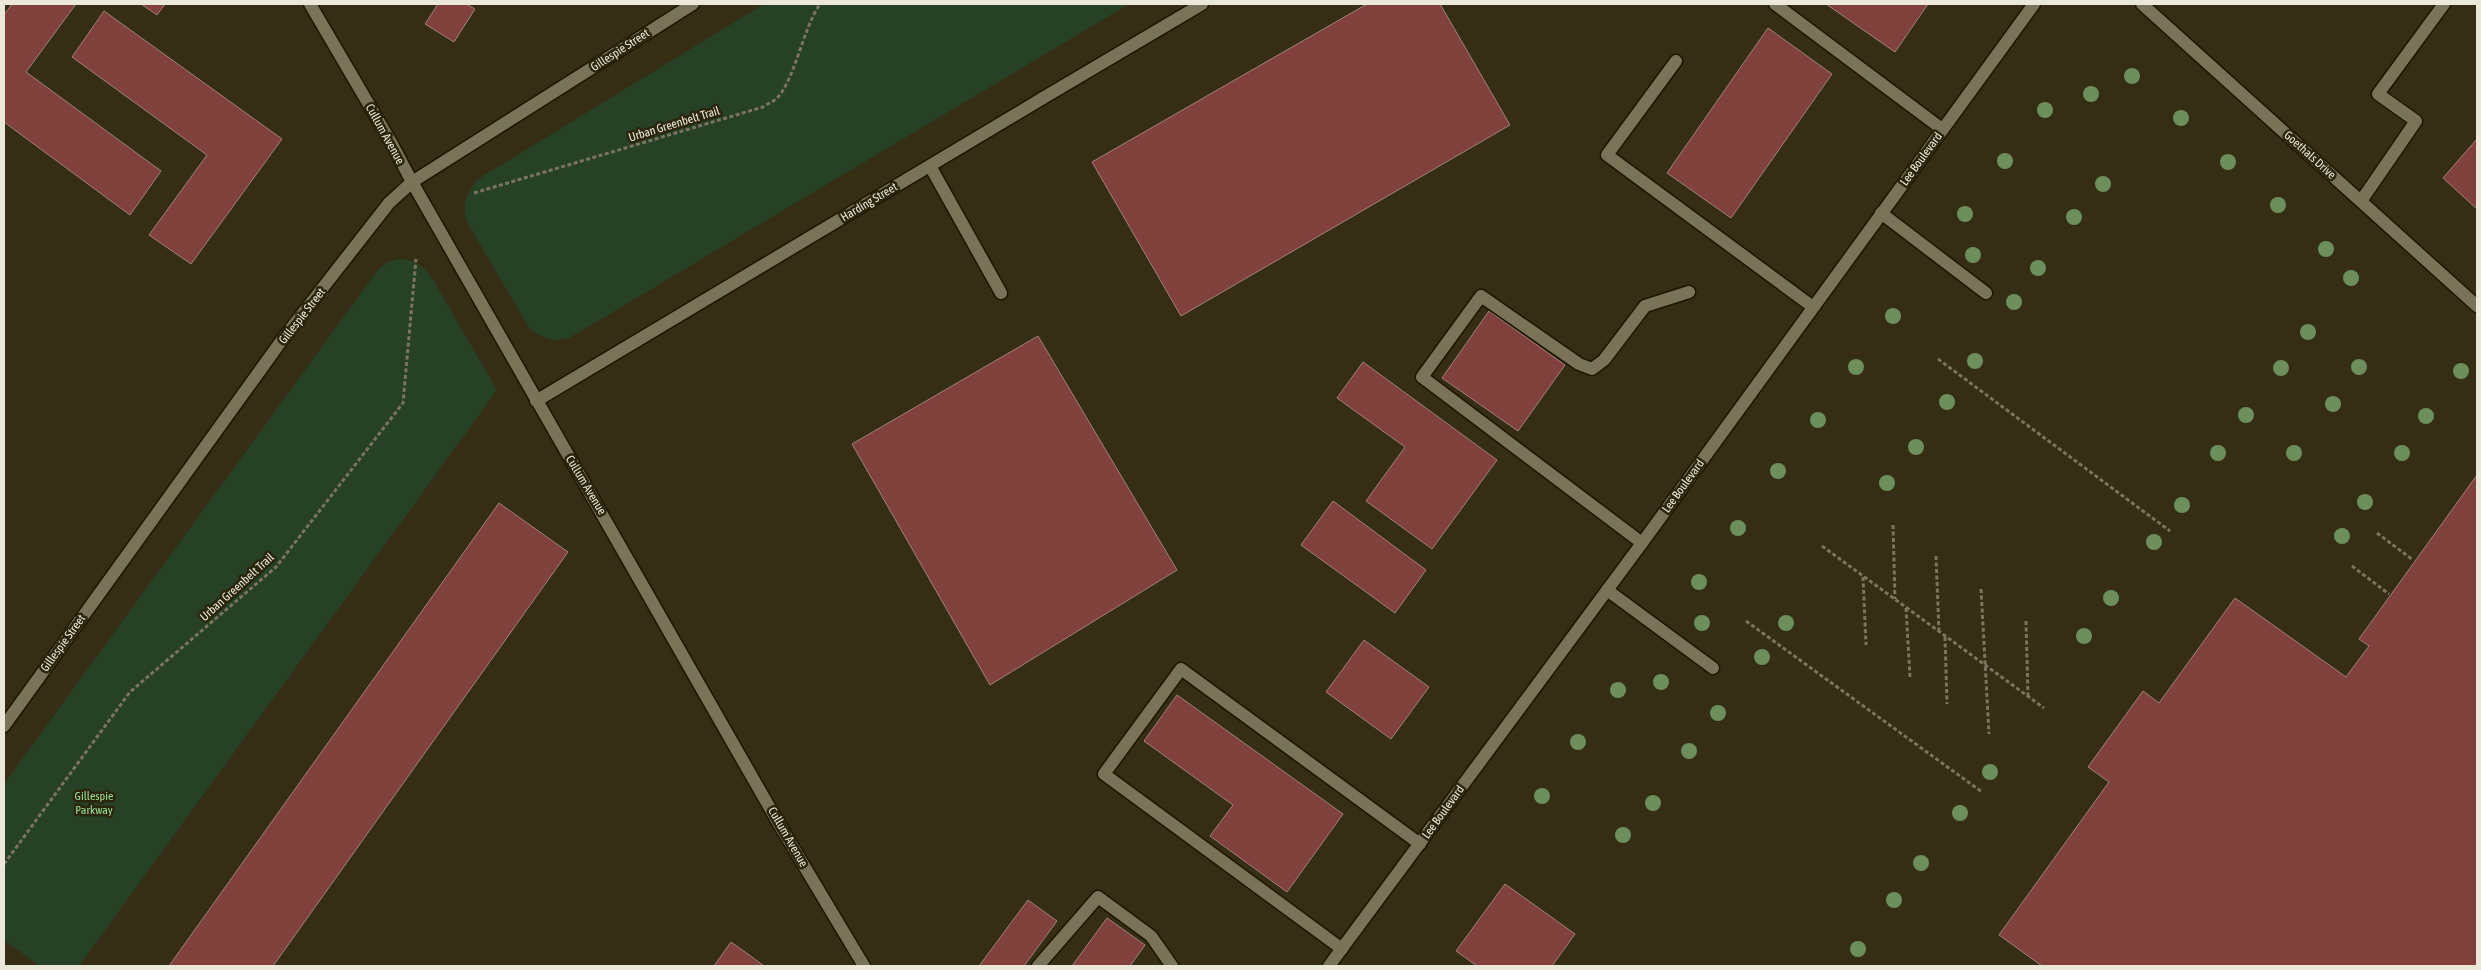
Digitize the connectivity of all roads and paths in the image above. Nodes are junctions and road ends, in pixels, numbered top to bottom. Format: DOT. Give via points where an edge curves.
graph roads {
  1 [pos="310,4"];
  2 [pos="693,4"];
  3 [pos="820,4"];
  4 [pos="1202,4"];
  5 [pos="1775,4"];
  6 [pos="2034,4"];
  7 [pos="2142,4"];
  8 [pos="2444,4"];
  9 [pos="1676,60"];
  10 [pos="1942,129"];
  11 [pos="930,166"];
  12 [pos="412,182"];
  13 [pos="474,193"];
  14 [pos="2361,201"];
  15 [pos="1881,213"];
  16 [pos="416,259"];
  17 [pos="1689,292"];
  18 [pos="1002,293"];
  19 [pos="1986,293"];
  20 [pos="2477,306"];
  21 [pos="1813,307"];
  22 [pos="1938,359"];
  23 [pos="536,401"];
  24 [pos="1893,526"];
  25 [pos="2170,531"];
  26 [pos="2377,533"];
  27 [pos="1642,543"];
  28 [pos="1822,546"];
  29 [pos="1936,556"];
  30 [pos="2413,560"];
  31 [pos="2352,566"];
  32 [pos="1863,576"];
  33 [pos="1981,589"];
  34 [pos="1607,590"];
  35 [pos="2388,594"];
  36 [pos="1895,599"];
  37 [pos="1906,607"];
  38 [pos="1746,621"];
  39 [pos="2026,621"];
  40 [pos="1939,632"];
  41 [pos="1945,636"];
  42 [pos="1866,645"];
  43 [pos="1985,665"];
  44 [pos="1713,668"];
  45 [pos="1910,677"];
  46 [pos="2028,696"];
  47 [pos="1948,704"];
  48 [pos="2044,708"];
  49 [pos="4,726"];
  50 [pos="1989,734"];
  51 [pos="1982,792"];
  52 [pos="1420,844"];
  53 [pos="4,864"];
  54 [pos="1342,949"];
  55 [pos="864,966"];
  56 [pos="1038,966"];
  57 [pos="1172,966"];
  58 [pos="1329,966"];
  1 -- 12 [label="street, Cullum Avenue"];
  2 -- 12 [label="street, Gillespie Street"];
  3 -- 13 [label="path, Urban Greenbelt Trail" via="785,86 776,99 763,107"];
  4 -- 11 [label="street, Harding Street"];
  5 -- 10 [label="street"];
  6 -- 10 [label="street, Lee Boulevard"];
  7 -- 14 [label="street, Goethals Drive"];
  8 -- 14 [label="street" via="2378,94 2416,121"];
  9 -- 21 [label="street" via="1607,155"];
  10 -- 15 [label="street, Lee Boulevard"];
  11 -- 18 [label="street"];
  11 -- 23 [label="street, Harding Street"];
  12 -- 23 [label="street, Cullum Avenue"];
  12 -- 49 [label="street, Gillespie Street" via="389,203 282,340"];
  14 -- 20 [label="street, Goethals Drive"];
  15 -- 19 [label="street"];
  15 -- 21 [label="street, Lee Boulevard"];
  16 -- 53 [label="path, Urban Greenbelt Trail" via="403,403 276,567 130,692"];
  17 -- 27 [label="street" via="1644,306 1604,360 1592,369 1579,364 1481,296 1422,377"];
  21 -- 27 [label="street, Lee Boulevard"];
  22 -- 25 [label="path"];
  23 -- 55 [label="street, Cullum Avenue"];
  24 -- 36 [label="path"];
  26 -- 30 [label="path"];
  27 -- 34 [label="street, Lee Boulevard"];
  28 -- 32 [label="path"];
  29 -- 40 [label="path"];
  31 -- 35 [label="path"];
  32 -- 36 [label="path"];
  32 -- 42 [label="path"];
  33 -- 43 [label="path"];
  34 -- 44 [label="street"];
  34 -- 52 [label="street, Lee Boulevard"];
  36 -- 37 [label="path"];
  37 -- 40 [label="path"];
  37 -- 45 [label="path"];
  38 -- 51 [label="path"];
  39 -- 46 [label="path"];
  40 -- 41 [label="path"];
  41 -- 43 [label="path"];
  41 -- 47 [label="path"];
  43 -- 46 [label="path"];
  43 -- 50 [label="path"];
  46 -- 48 [label="path"];
  52 -- 54 [label="street, Lee Boulevard"];
  52 -- 54 [label="street" via="1181,669 1104,774"];
  54 -- 58 [label="street, Lee Boulevard"];
  56 -- 57 [label="street" via="1098,897 1151,936"];
}
